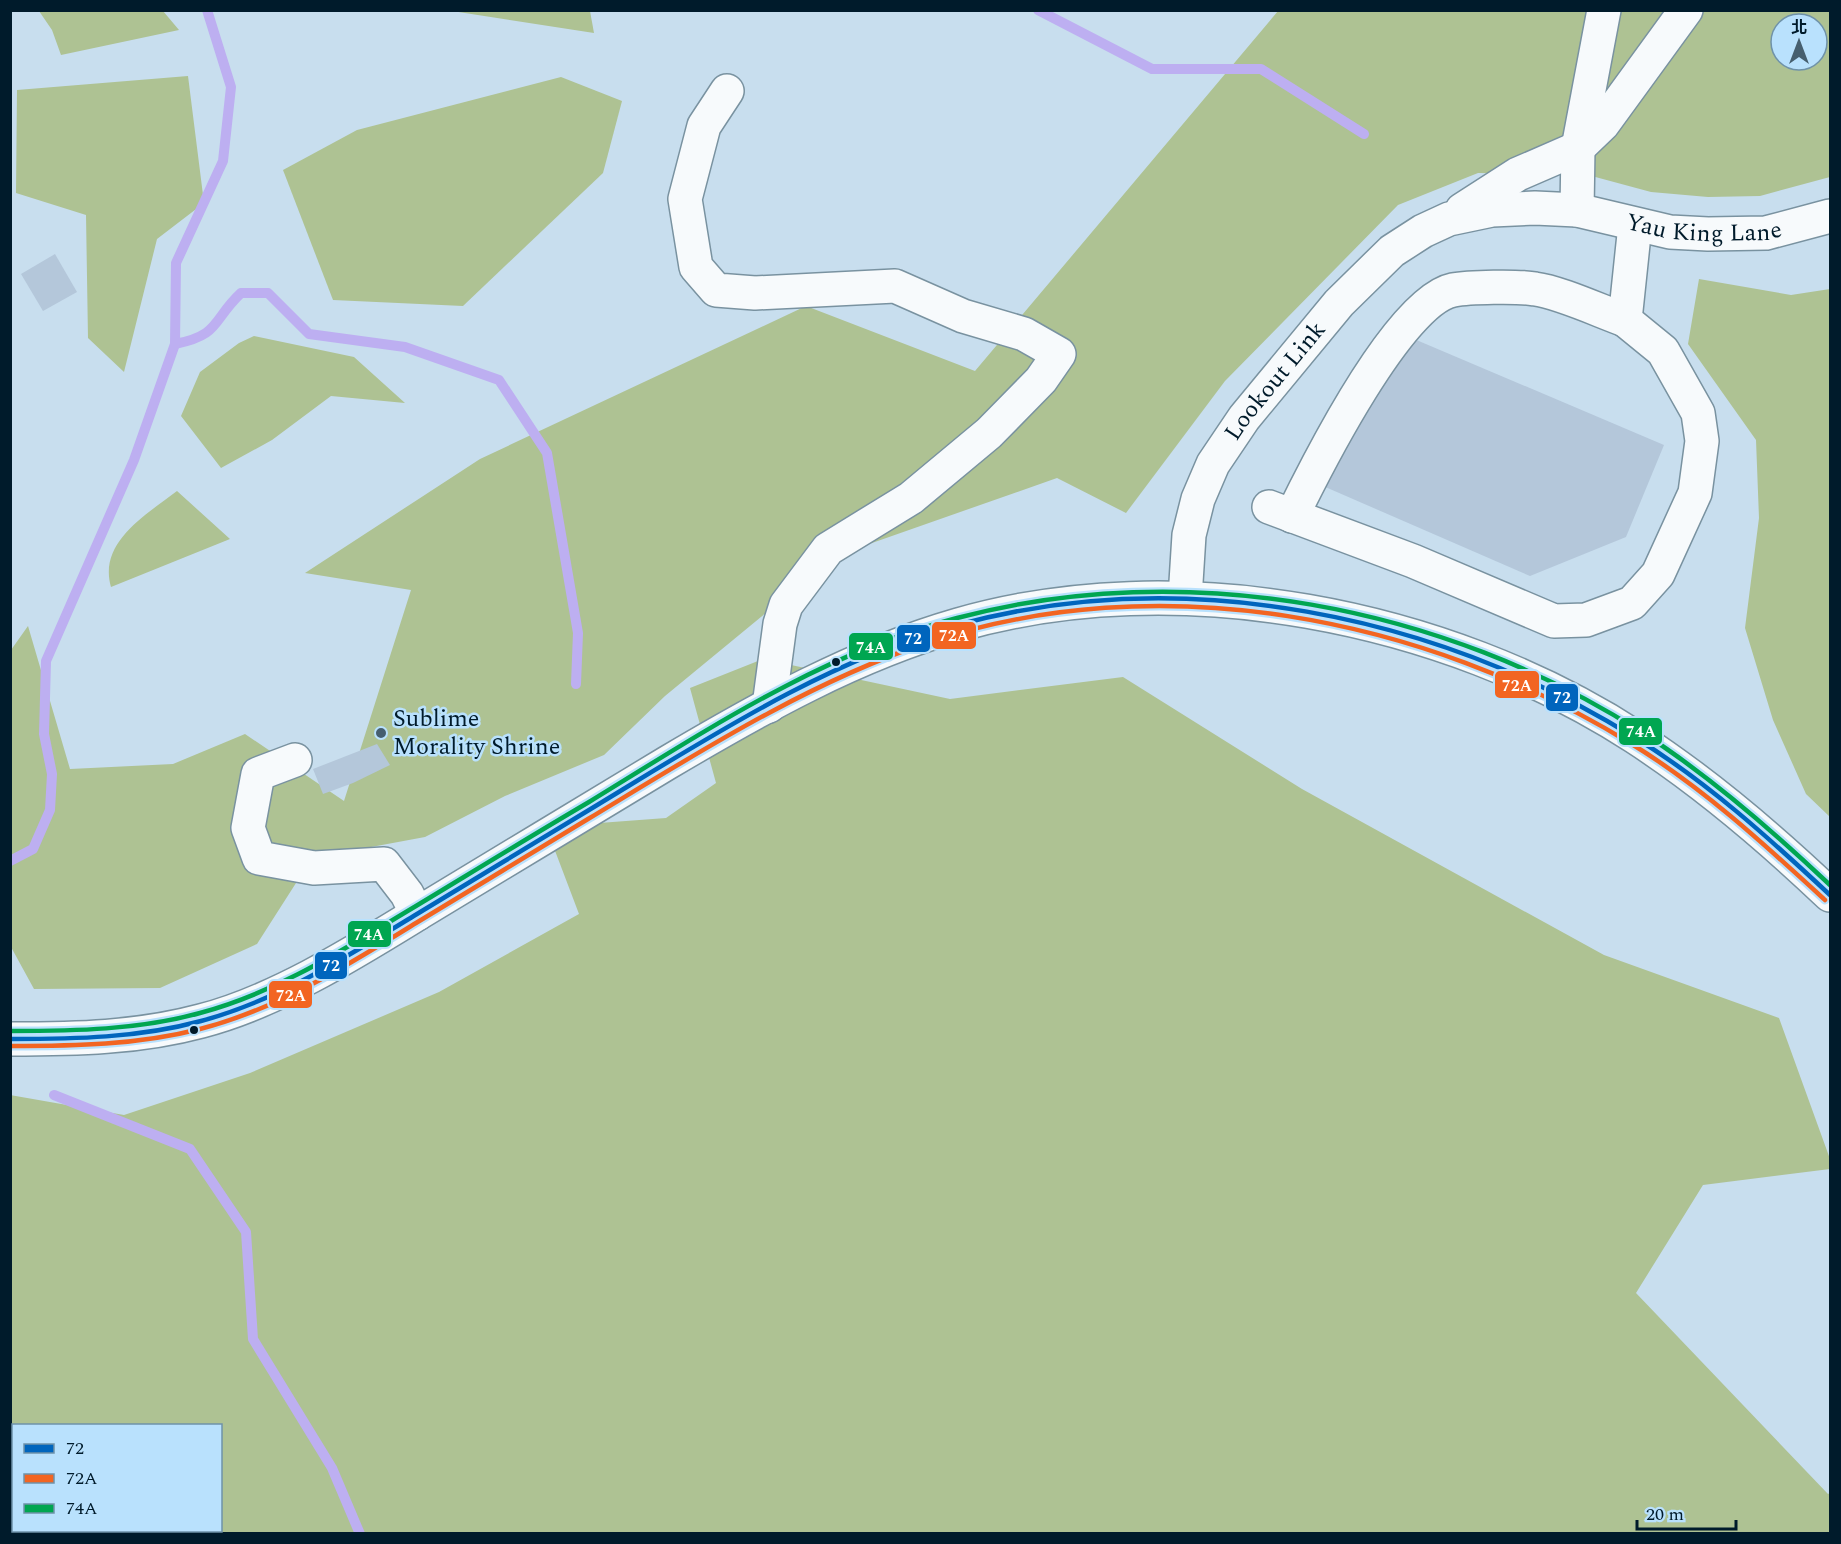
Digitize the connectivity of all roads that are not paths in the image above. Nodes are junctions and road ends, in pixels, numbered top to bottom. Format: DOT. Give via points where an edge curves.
graph roads {
  1 [pos="1604,10"];
  2 [pos="1686,10"];
  3 [pos="727,92"];
  4 [pos="1578,148"];
  5 [pos="1577,210"];
  6 [pos="1830,216"];
  7 [pos="1449,219"];
  8 [pos="1635,225"];
  9 [pos="1625,320"];
  10 [pos="1185,598"];
  11 [pos="769,706"];
  12 [pos="295,759"];
  13 [pos="1830,895"];
  14 [pos="417,914"];
  15 [pos="10,1039"];
  1 -- 4 [label="main road"];
  2 -- 4 [label="main road, Lookout Link" via="1604,124"];
  3 -- 11 [label="main road" via="704,126 684,199 696,267 716,290 755,293 895,286 963,316 1024,334 1059,354 1041,380 989,433 937,477 911,498 828,549 786,605"];
  4 -- 5 [label="main road"];
  4 -- 7 [label="main road, Lookout Link" via="1518,174"];
  5 -- 7 [label="main road, Lookout Link" via="1492,210"];
  5 -- 8 [label="main road, Yau King Lane"];
  6 -- 8 [label="main road, Yau King Lane" via="1766,233 1670,232"];
  7 -- 10 [label="main road, Lookout Link" via="1392,251 1338,303 1244,418 1213,464 1198,499 1189,535"];
  8 -- 9 [label="main road"];
  9 -- 9 [label="main road" via="1535,289 1451,290 1423,308 1392,342 1321,457 1281,512 1413,561 1554,621 1586,620 1632,603 1658,574 1695,493 1702,441 1698,414 1663,351"];
  10 -- 11 [label="main road" via="1107,599 1029,609 961,624 822,676"];
  10 -- 13 [label="main road" via="1289,609 1399,631 1537,684 1632,734 1704,783"];
  11 -- 14 [label="main road"];
  12 -- 14 [label="main road" via="258,774 248,828 259,858 314,868 384,864"];
  14 -- 15 [label="main road" via="350,956 255,1001 204,1020 92,1039"];
}
